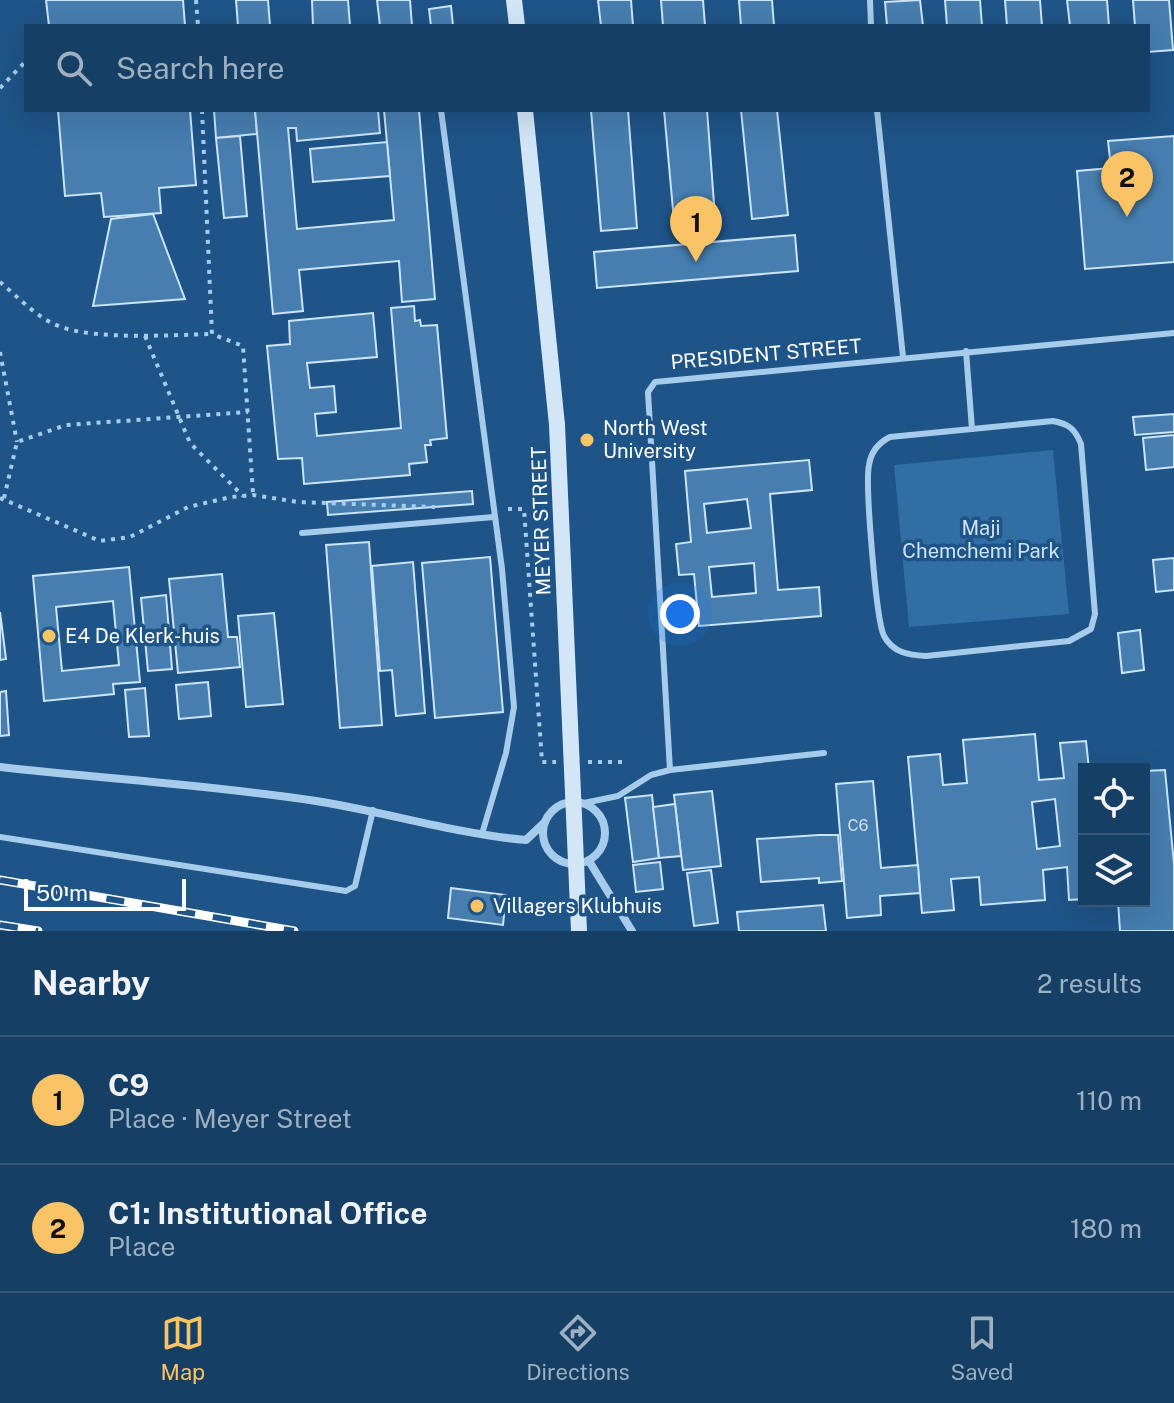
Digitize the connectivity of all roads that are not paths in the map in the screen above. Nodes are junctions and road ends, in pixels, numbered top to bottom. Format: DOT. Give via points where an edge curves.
graph roads {
  1 [pos="514,0"];
  2 [pos="870,0"];
  3 [pos="517,24"];
  4 [pos="871,24"];
  5 [pos="441,112"];
  6 [pos="525,112"];
  7 [pos="877,112"];
  8 [pos="1174,333"];
  9 [pos="966,351"];
  10 [pos="903,357"];
  11 [pos="972,429"];
  12 [pos="494,517"];
  13 [pos="302,533"];
  14 [pos="824,753"];
  15 [pos="0,767"];
  16 [pos="670,770"];
  17 [pos="584,803"];
  18 [pos="373,810"];
  19 [pos="545,822"];
  20 [pos="482,834"];
  21 [pos="0,837"];
  22 [pos="589,861"];
  23 [pos="579,931"];
  24 [pos="632,931"];
  1 -- 3 [label="street"];
  2 -- 4 [label="lane"];
  5 -- 12 [label="lane"];
  6 -- 23 [label="street, MEYER STREET, bridge" via="557,425"];
  7 -- 10 [label="lane"];
  8 -- 9 [label="lane, PRESIDENT STREET"];
  9 -- 10 [label="lane, PRESIDENT STREET"];
  9 -- 11 [label="lane"];
  10 -- 16 [label="lane, PRESIDENT STREET" via="667,379 655,382 648,392"];
  11 -- 11 [label="lane" via="1053,421 1076,432 1093,585 1091,629 1069,641 909,655 894,649 881,625 868,466 873,452 890,437"];
  12 -- 13 [label="lane"];
  12 -- 20 [label="lane" via="514,707"];
  14 -- 16 [label="lane"];
  15 -- 18 [label="street" via="279,795"];
  16 -- 17 [label="lane" via="651,775 618,796"];
  17 -- 19 [label="street" via="564,803"];
  17 -- 22 [label="street" via="598,812 605,827 601,850"];
  18 -- 20 [label="street"];
  18 -- 21 [label="lane" via="355,886 346,891"];
  19 -- 20 [label="street" via="526,840"];
  19 -- 22 [label="street" via="543,837 554,856 567,864"];
  22 -- 24 [label="street"];
}
